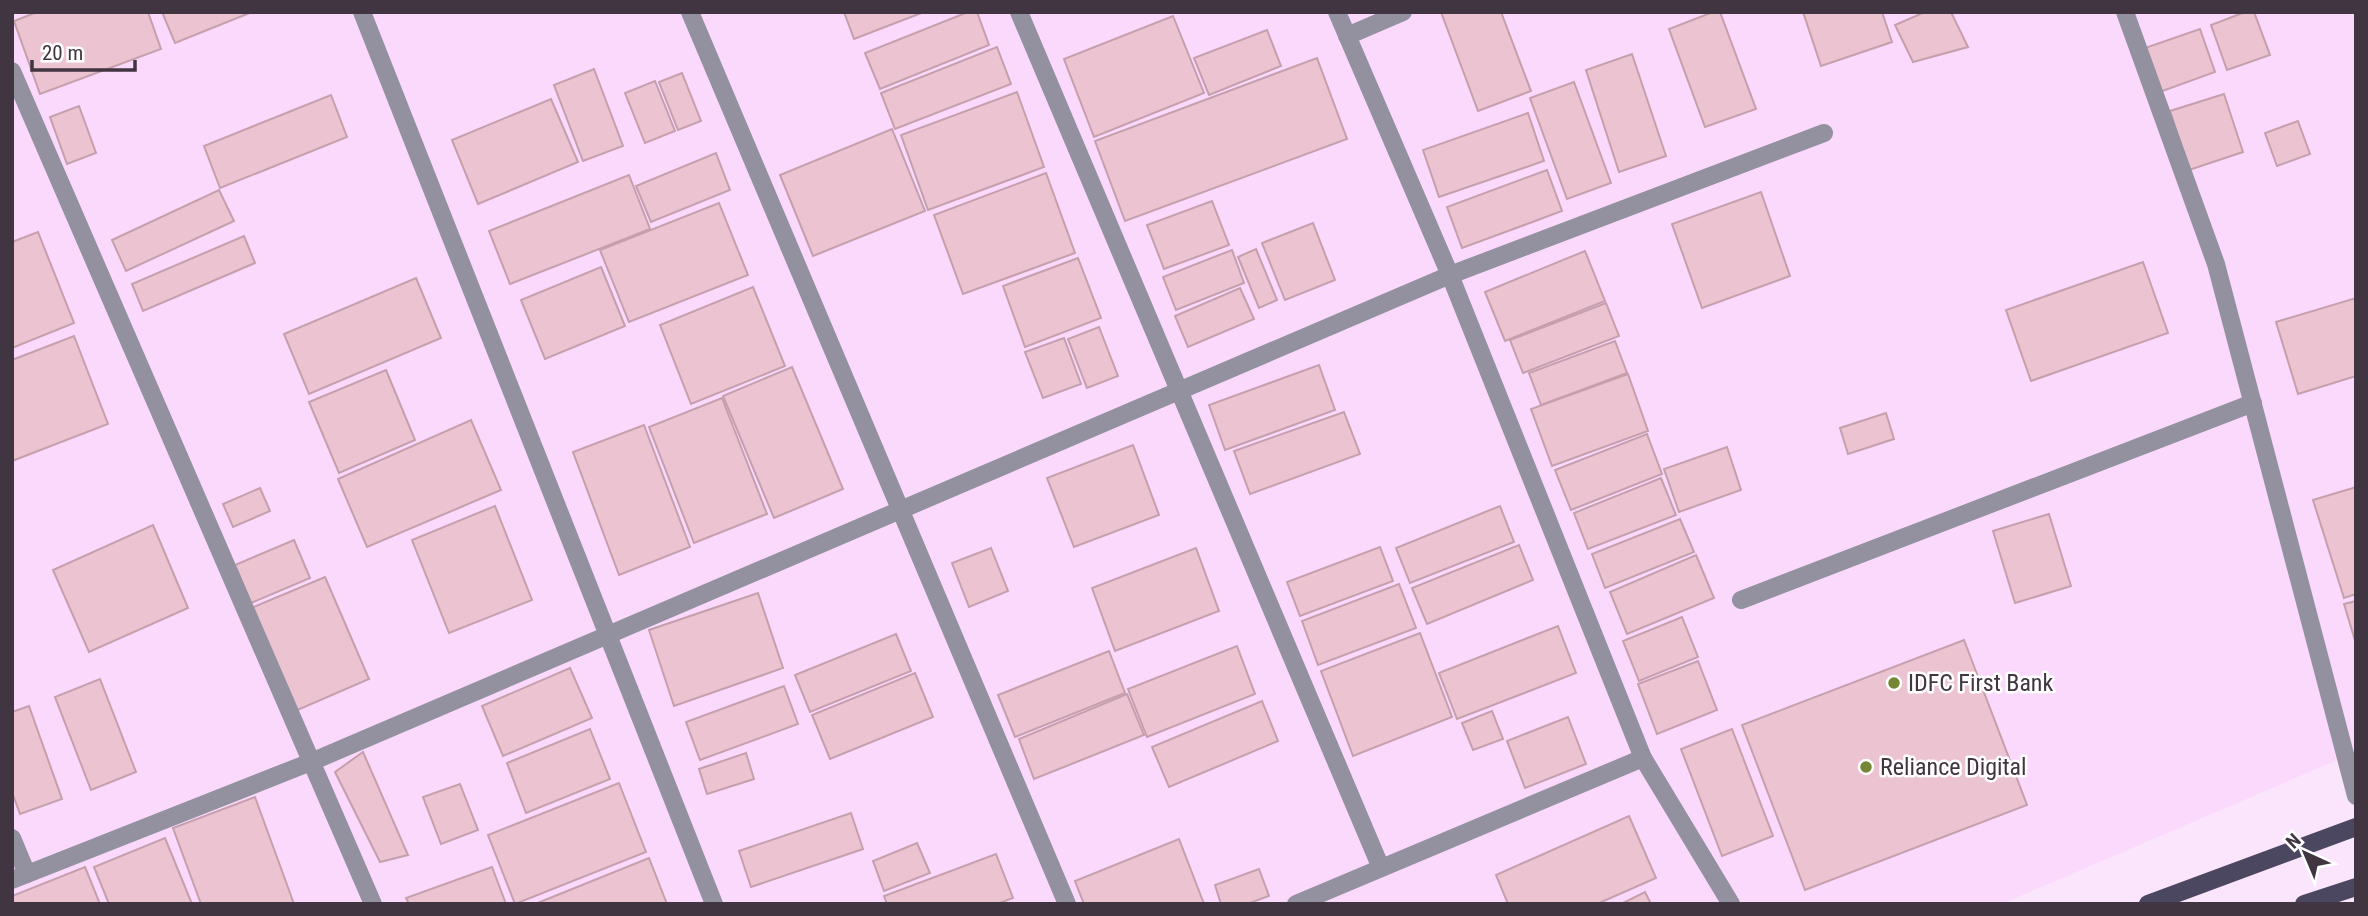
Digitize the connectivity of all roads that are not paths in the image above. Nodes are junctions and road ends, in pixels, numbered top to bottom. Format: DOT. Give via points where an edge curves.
graph roads {
  1 [pos="362,12"];
  2 [pos="690,12"];
  3 [pos="1019,12"];
  4 [pos="1336,12"];
  5 [pos="1403,12"];
  6 [pos="2125,12"];
  7 [pos="1347,36"];
  8 [pos="12,71"];
  9 [pos="1824,133"];
  10 [pos="1450,275"];
  11 [pos="1179,391"];
  12 [pos="2253,403"];
  13 [pos="901,510"];
  14 [pos="1741,600"];
  15 [pos="608,635"];
  16 [pos="1643,758"];
  17 [pos="311,762"];
  18 [pos="2356,796"];
  19 [pos="2356,827"];
  20 [pos="12,838"];
  21 [pos="1381,868"];
  22 [pos="20,877"];
  23 [pos="2356,887"];
  24 [pos="373,904"];
  25 [pos="714,904"];
  26 [pos="1068,904"];
  27 [pos="1296,904"];
  28 [pos="1731,904"];
  29 [pos="2148,904"];
  30 [pos="2304,904"];
  1 -- 15 [label="street"];
  2 -- 13 [label="street"];
  3 -- 11 [label="street"];
  4 -- 7 [label="street"];
  5 -- 7 [label="street"];
  6 -- 12 [label="street" via="2216,264"];
  7 -- 10 [label="street"];
  8 -- 17 [label="street"];
  9 -- 10 [label="street"];
  10 -- 11 [label="street"];
  10 -- 16 [label="street"];
  11 -- 13 [label="street"];
  11 -- 21 [label="street"];
  12 -- 14 [label="street"];
  12 -- 18 [label="street"];
  13 -- 15 [label="street"];
  13 -- 26 [label="street"];
  15 -- 17 [label="street"];
  15 -- 25 [label="street"];
  16 -- 21 [label="street"];
  16 -- 28 [label="street"];
  17 -- 22 [label="street"];
  17 -- 24 [label="street"];
  19 -- 29 [label="main road"];
  20 -- 22 [label="street"];
  21 -- 27 [label="street"];
  23 -- 30 [label="main road"];
}
